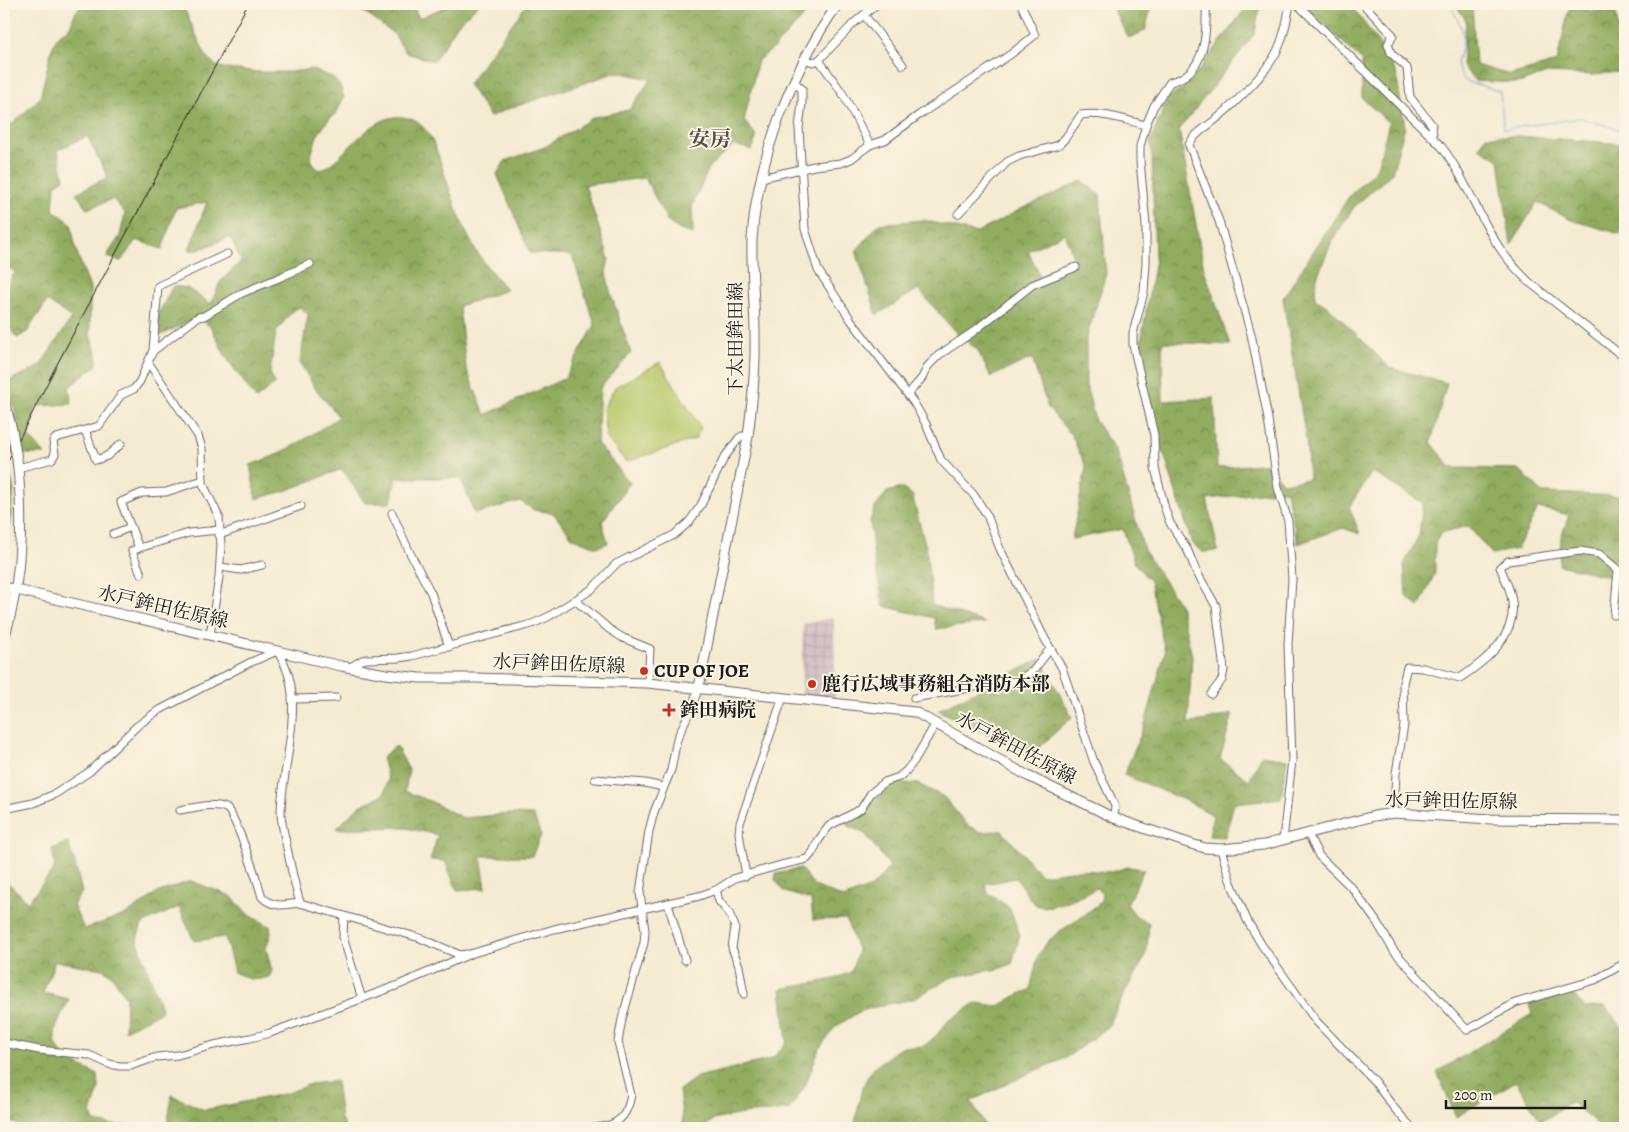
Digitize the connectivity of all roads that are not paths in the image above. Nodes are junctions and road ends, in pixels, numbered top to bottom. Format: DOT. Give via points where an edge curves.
graph roads {
  1 [pos="838,4"];
  2 [pos="877,4"];
  3 [pos="1021,4"];
  4 [pos="1206,4"];
  5 [pos="1290,4"];
  6 [pos="1297,4"];
  7 [pos="1363,4"];
  8 [pos="864,15"];
  9 [pos="805,60"];
  10 [pos="819,60"];
  11 [pos="902,65"];
  12 [pos="794,82"];
  13 [pos="1146,125"];
  14 [pos="1433,137"];
  15 [pos="870,146"];
  16 [pos="800,169"];
  17 [pos="761,178"];
  18 [pos="958,214"];
  19 [pos="227,254"];
  20 [pos="310,264"];
  21 [pos="1076,267"];
  22 [pos="153,351"];
  23 [pos="1625,358"];
  24 [pos="148,362"];
  25 [pos="908,394"];
  26 [pos="4,400"];
  27 [pos="85,430"];
  28 [pos="748,436"];
  29 [pos="121,444"];
  30 [pos="17,463"];
  31 [pos="203,480"];
  32 [pos="301,506"];
  33 [pos="392,513"];
  34 [pos="131,527"];
  35 [pos="219,532"];
  36 [pos="113,534"];
  37 [pos="139,548"];
  38 [pos="262,565"];
  39 [pos="220,567"];
  40 [pos="141,574"];
  41 [pos="4,587"];
  42 [pos="16,588"];
  43 [pos="575,600"];
  44 [pos="1614,615"];
  45 [pos="210,635"];
  46 [pos="4,639"];
  47 [pos="449,647"];
  48 [pos="1050,649"];
  49 [pos="277,651"];
  50 [pos="350,668"];
  51 [pos="648,683"];
  52 [pos="699,687"];
  53 [pos="1212,694"];
  54 [pos="336,698"];
  55 [pos="783,698"];
  56 [pos="914,698"];
  57 [pos="292,699"];
  58 [pos="936,723"];
  59 [pos="595,779"];
  60 [pos="663,787"];
  61 [pos="4,809"];
  62 [pos="180,810"];
  63 [pos="1394,813"];
  64 [pos="1114,818"];
  65 [pos="1625,820"];
  66 [pos="1308,834"];
  67 [pos="1283,840"];
  68 [pos="1221,849"];
  69 [pos="746,876"];
  70 [pos="716,890"];
  71 [pos="300,902"];
  72 [pos="668,904"];
  73 [pos="642,910"];
  74 [pos="344,916"];
  75 [pos="470,954"];
  76 [pos="684,960"];
  77 [pos="1625,963"];
  78 [pos="744,994"];
  79 [pos="362,999"];
  80 [pos="4,1043"];
  81 [pos="594,1128"];
  82 [pos="1412,1128"];
  1 -- 9 [label="main road, 下太田鉾田線"];
  2 -- 8 [label="street"];
  3 -- 15 [label="street" via="1035,35 884,140"];
  4 -- 13 [label="street" via="1206,33 1199,60 1194,69 1170,82"];
  5 -- 67 [label="street" via="1282,41 1273,59 1242,95 1189,145 1219,221 1251,334 1278,488 1288,521 1292,579 1288,644 1292,760"];
  6 -- 14 [label="street"];
  7 -- 14 [label="street" via="1393,35 1388,44 1391,53 1407,68 1410,97 1432,125"];
  8 -- 10 [label="street"];
  8 -- 11 [label="street"];
  9 -- 10 [label="street"];
  9 -- 12 [label="main road, 下太田鉾田線"];
  10 -- 15 [label="street" via="843,94"];
  12 -- 16 [label="street" via="802,89"];
  12 -- 17 [label="main road, 下太田鉾田線"];
  13 -- 18 [label="street" via="1105,116 1081,115 1059,145 1007,162"];
  13 -- 53 [label="street" via="1140,161 1146,263 1144,292 1133,345 1154,435 1155,468 1165,509 1216,606 1224,670 1222,680"];
  14 -- 23 [label="street" via="1448,155 1497,244 1518,271"];
  15 -- 16 [label="street" via="841,164"];
  16 -- 17 [label="street"];
  16 -- 25 [label="street" via="805,229 818,270"];
  17 -- 28 [label="main road, 下太田鉾田線" via="752,241 755,335"];
  19 -- 22 [label="street" via="158,286"];
  20 -- 22 [label="street" via="242,293 198,317"];
  21 -- 25 [label="street" via="1032,285 939,355"];
  22 -- 24 [label="street"];
  24 -- 27 [label="street" via="134,389 121,395 99,426"];
  24 -- 31 [label="street" via="198,436 202,448"];
  25 -- 48 [label="street" via="924,418 941,460 987,514 1000,549"];
  26 -- 30 [label="main road, bridge"];
  27 -- 29 [label="street" via="96,460 107,456"];
  27 -- 30 [label="street" via="56,438 52,459"];
  28 -- 43 [label="street" via="739,438 724,458 689,522 674,535 616,564 592,589"];
  28 -- 52 [label="main road, 下太田鉾田線"];
  30 -- 42 [label="main road" via="21,542"];
  31 -- 34 [label="street" via="166,492 142,493 122,502"];
  31 -- 35 [label="street" via="219,517"];
  32 -- 35 [label="street"];
  33 -- 47 [label="street" via="431,593"];
  34 -- 36 [label="street"];
  34 -- 37 [label="street"];
  35 -- 37 [label="street" via="190,533"];
  35 -- 39 [label="street"];
  37 -- 40 [label="street" via="132,551"];
  38 -- 39 [label="street" via="241,570"];
  39 -- 45 [label="street"];
  41 -- 42 [label="main road, 水戸鉾田佐原線"];
  42 -- 45 [label="main road, 水戸鉾田佐原線"];
  42 -- 46 [label="main road"];
  43 -- 47 [label="street" via="532,624"];
  43 -- 51 [label="street" via="609,629 650,649"];
  44 -- 63 [label="street" via="1618,570 1599,554 1580,551 1508,561 1500,567 1511,596 1513,616 1500,644 1460,678 1407,667 1403,682 1404,725 1396,773"];
  45 -- 49 [label="main road, 水戸鉾田佐原線"];
  47 -- 50 [label="street" via="398,658 362,660"];
  48 -- 56 [label="street" via="1034,670 1009,685 980,686"];
  48 -- 64 [label="street" via="1062,668 1094,762 1115,806"];
  49 -- 50 [label="main road, 水戸鉾田佐原線"];
  49 -- 57 [label="street" via="289,674"];
  49 -- 61 [label="street" via="156,712 89,772 55,794"];
  50 -- 51 [label="main road, 水戸鉾田佐原線" via="420,678"];
  51 -- 52 [label="main road, 水戸鉾田佐原線"];
  52 -- 55 [label="main road, 水戸鉾田佐原線"];
  52 -- 60 [label="street" via="678,734 671,770"];
  54 -- 57 [label="street"];
  55 -- 58 [label="main road, 水戸鉾田佐原線" via="907,711"];
  55 -- 69 [label="street" via="740,823"];
  57 -- 71 [label="street" via="281,813"];
  58 -- 64 [label="main road, 水戸鉾田佐原線" via="1028,776"];
  58 -- 69 [label="street" via="906,772 871,793 861,809 829,826 807,859"];
  59 -- 60 [label="street"];
  60 -- 73 [label="street" via="654,812 641,879"];
  62 -- 71 [label="street" via="204,806 229,811 262,897 279,906"];
  63 -- 65 [label="main road, 水戸鉾田佐原線"];
  63 -- 66 [label="main road, 水戸鉾田佐原線"];
  64 -- 68 [label="main road, 水戸鉾田佐原線" via="1191,844"];
  66 -- 67 [label="main road, 水戸鉾田佐原線"];
  66 -- 77 [label="street" via="1319,856 1352,888 1394,951 1467,1030 1515,1003 1595,980"];
  67 -- 68 [label="main road, 水戸鉾田佐原線"];
  68 -- 82 [label="street" via="1230,880 1261,944 1316,1020 1374,1081"];
  69 -- 70 [label="street" via="735,878"];
  70 -- 72 [label="street"];
  70 -- 78 [label="street" via="735,927 732,948"];
  71 -- 74 [label="street"];
  72 -- 73 [label="street"];
  72 -- 76 [label="street"];
  73 -- 75 [label="street" via="618,913"];
  73 -- 81 [label="street" via="644,943 618,1042 631,1095 619,1120 609,1127"];
  74 -- 75 [label="street" via="420,938 460,955"];
  74 -- 79 [label="street" via="343,937"];
  75 -- 79 [label="street"];
  79 -- 80 [label="street" via="264,1035 130,1066 110,1064 89,1055"];
}
